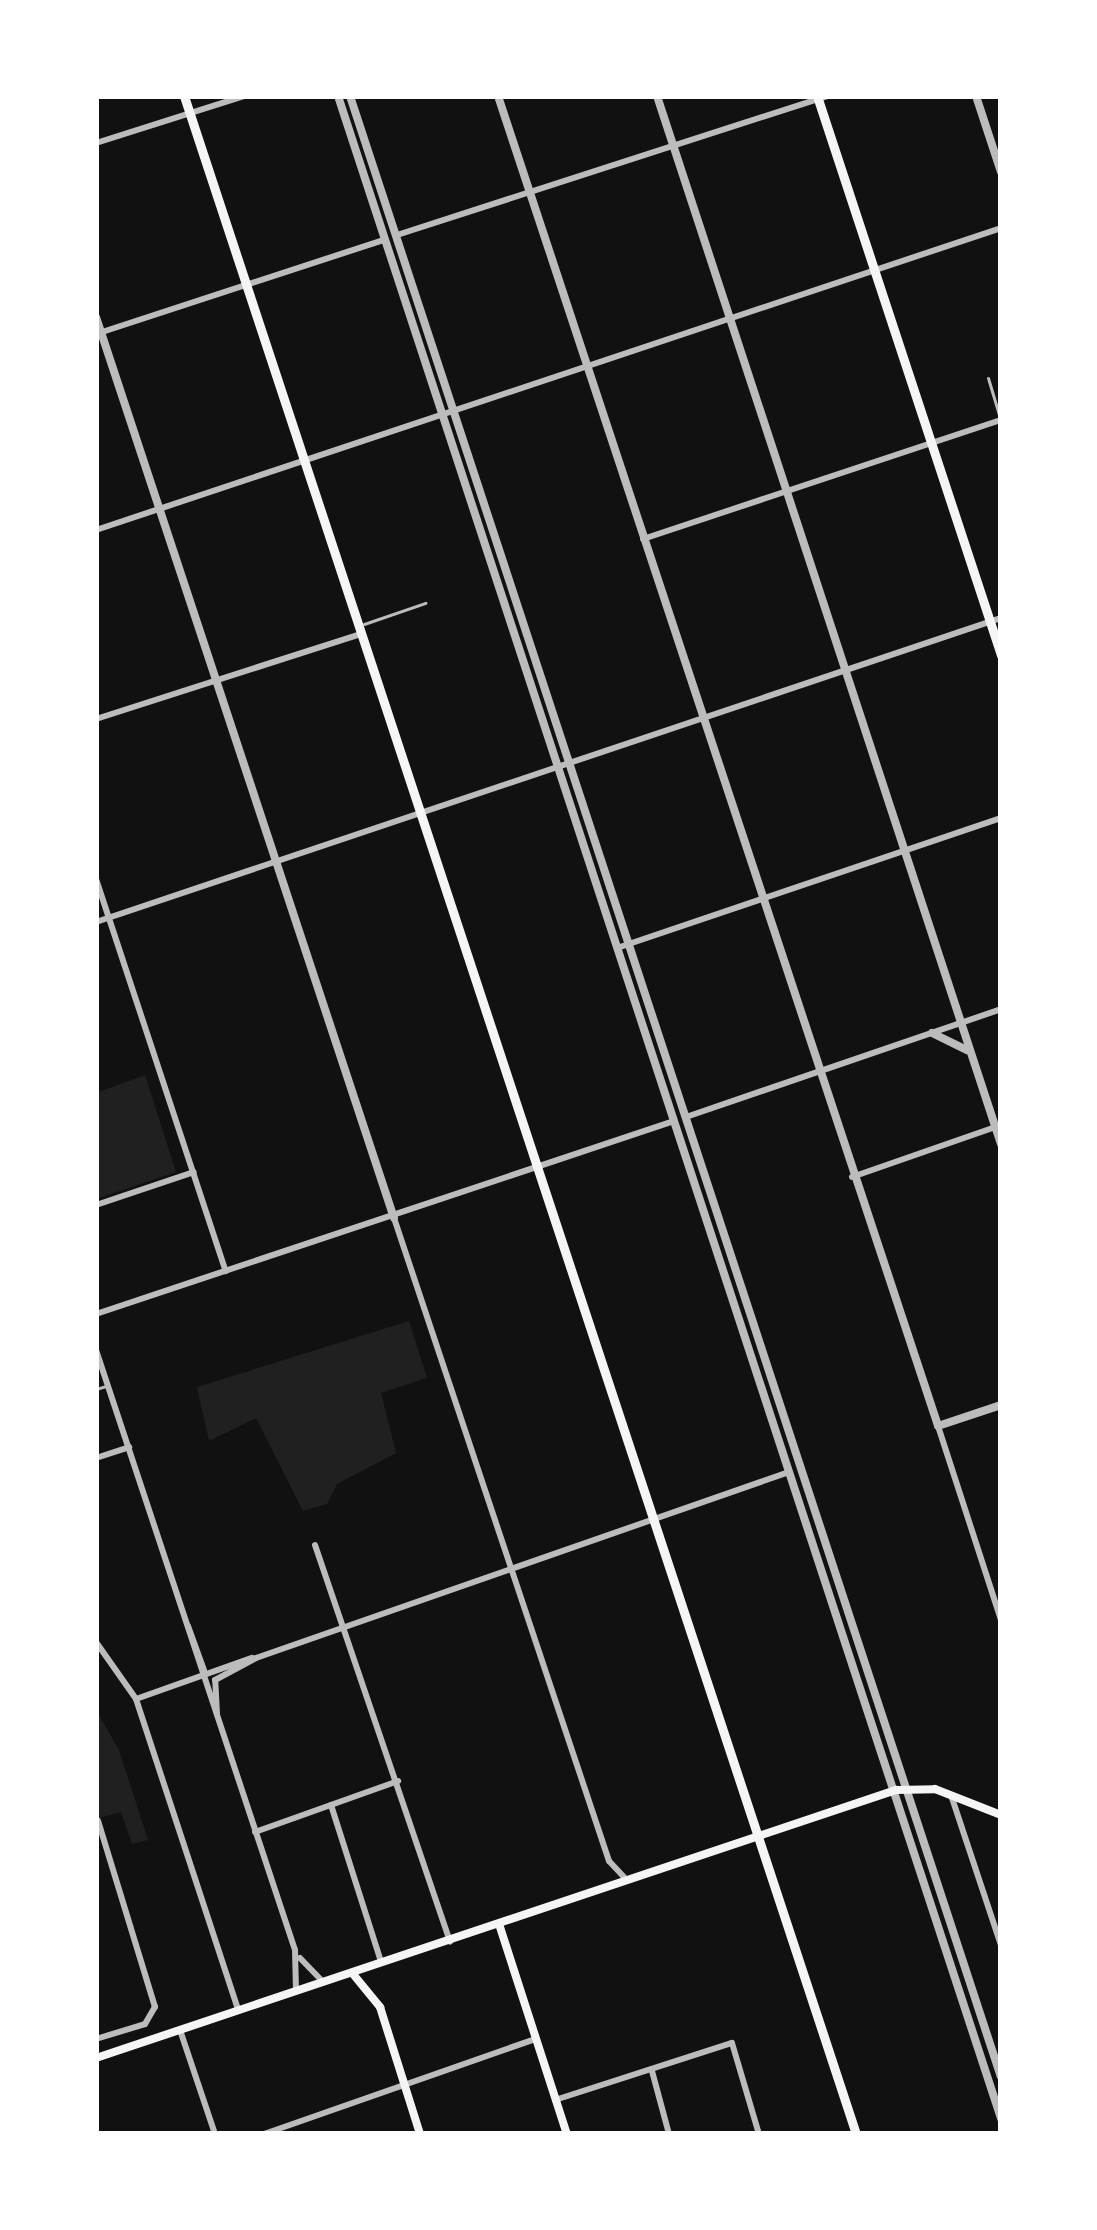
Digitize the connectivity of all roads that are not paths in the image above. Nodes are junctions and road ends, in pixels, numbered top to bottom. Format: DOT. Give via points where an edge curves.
graph roads {
  1 [pos="184,96"];
  2 [pos="244,96"];
  3 [pos="338,96"];
  4 [pos="350,96"];
  5 [pos="498,96"];
  6 [pos="657,96"];
  7 [pos="976,96"];
  8 [pos="821,97"];
  9 [pos="189,113"];
  10 [pos="96,143"];
  11 [pos="674,146"];
  12 [pos="368,150"];
  13 [pos="356,154"];
  14 [pos="1001,172"];
  15 [pos="379,185"];
  16 [pos="368,190"];
  17 [pos="531,194"];
  18 [pos="999,233"];
  19 [pos="395,236"];
  20 [pos="383,240"];
  21 [pos="876,274"];
  22 [pos="249,284"];
  23 [pos="411,284"];
  24 [pos="399,288"];
  25 [pos="96,317"];
  26 [pos="731,323"];
  27 [pos="424,325"];
  28 [pos="412,328"];
  29 [pos="98,333"];
  30 [pos="436,362"];
  31 [pos="424,366"];
  32 [pos="588,368"];
  33 [pos="988,378"];
  34 [pos="453,414"];
  35 [pos="442,417"];
  36 [pos="1001,420"];
  37 [pos="932,444"];
  38 [pos="470,463"];
  39 [pos="306,464"];
  40 [pos="458,467"];
  41 [pos="787,492"];
  42 [pos="484,507"];
  43 [pos="160,510"];
  44 [pos="473,511"];
  45 [pos="96,530"];
  46 [pos="644,539"];
  47 [pos="498,547"];
  48 [pos="486,551"];
  49 [pos="511,584"];
  50 [pos="499,588"];
  51 [pos="425,603"];
  52 [pos="996,620"];
  53 [pos="525,626"];
  54 [pos="358,630"];
  55 [pos="513,630"];
  56 [pos="1001,655"];
  57 [pos="539,667"];
  58 [pos="845,671"];
  59 [pos="527,672"];
  60 [pos="216,680"];
  61 [pos="553,710"];
  62 [pos="541,714"];
  63 [pos="96,719"];
  64 [pos="703,720"];
  65 [pos="571,762"];
  66 [pos="559,765"];
  67 [pos="419,812"];
  68 [pos="588,813"];
  69 [pos="575,818"];
  70 [pos="1001,818"];
  71 [pos="905,851"];
  72 [pos="601,854"];
  73 [pos="589,859"];
  74 [pos="275,860"];
  75 [pos="96,879"];
  76 [pos="614,893"];
  77 [pos="601,897"];
  78 [pos="761,899"];
  79 [pos="108,918"];
  80 [pos="96,922"];
  81 [pos="630,943"];
  82 [pos="617,948"];
  83 [pos="646,992"];
  84 [pos="633,996"];
  85 [pos="1001,1009"];
  86 [pos="961,1023"];
  87 [pos="657,1029"];
  88 [pos="644,1032"];
  89 [pos="932,1033"];
  90 [pos="971,1056"];
  91 [pos="670,1070"];
  92 [pos="818,1072"];
  93 [pos="658,1074"];
  94 [pos="685,1117"];
  95 [pos="673,1121"];
  96 [pos="998,1126"];
  97 [pos="1001,1144"];
  98 [pos="537,1168"];
  99 [pos="194,1172"];
  100 [pos="852,1177"];
  101 [pos="96,1205"];
  102 [pos="394,1217"];
  103 [pos="226,1271"];
  104 [pos="96,1314"];
  105 [pos="96,1350"];
  106 [pos="108,1385"];
  107 [pos="96,1389"];
  108 [pos="1001,1405"];
  109 [pos="938,1426"];
  110 [pos="129,1448"];
  111 [pos="96,1458"];
  112 [pos="804,1467"];
  113 [pos="790,1471"];
  114 [pos="655,1519"];
  115 [pos="315,1545"];
  116 [pos="511,1569"];
  117 [pos="1001,1620"];
  118 [pos="342,1628"];
  119 [pos="96,1642"];
  120 [pos="256,1658"];
  121 [pos="202,1674"];
  122 [pos="136,1699"];
  123 [pos="217,1718"];
  124 [pos="398,1781"];
  125 [pos="909,1786"];
  126 [pos="896,1790"];
  127 [pos="950,1793"];
  128 [pos="332,1805"];
  129 [pos="1001,1811"];
  130 [pos="98,1820"];
  131 [pos="255,1832"];
  132 [pos="760,1837"];
  133 [pos="609,1861"];
  134 [pos="627,1880"];
  135 [pos="605,1887"];
  136 [pos="499,1924"];
  137 [pos="450,1942"];
  138 [pos="1001,1946"];
  139 [pos="295,1950"];
  140 [pos="381,1963"];
  141 [pos="352,1973"];
  142 [pos="323,1982"];
  143 [pos="295,1993"];
  144 [pos="239,2011"];
  145 [pos="180,2030"];
  146 [pos="96,2039"];
  147 [pos="536,2039"];
  148 [pos="96,2058"];
  149 [pos="999,2066"];
  150 [pos="652,2071"];
  151 [pos="986,2071"];
  152 [pos="1001,2078"];
  153 [pos="403,2084"];
  154 [pos="555,2100"];
  155 [pos="1001,2119"];
  156 [pos="215,2134"];
  157 [pos="264,2134"];
  158 [pos="420,2134"];
  159 [pos="567,2134"];
  160 [pos="669,2134"];
  161 [pos="759,2134"];
  162 [pos="856,2134"];
  1 -- 9 [label="main road"];
  2 -- 9 [label="street"];
  3 -- 13 [label="street"];
  4 -- 12 [label="street"];
  5 -- 17 [label="street"];
  6 -- 11 [label="street"];
  7 -- 14 [label="street"];
  8 -- 11 [label="street"];
  8 -- 21 [label="main road"];
  9 -- 10 [label="street"];
  9 -- 22 [label="main road"];
  11 -- 17 [label="street"];
  11 -- 26 [label="street"];
  12 -- 13 [label="street"];
  12 -- 15 [label="street"];
  13 -- 16 [label="street"];
  15 -- 16 [label="street"];
  15 -- 19 [label="street"];
  16 -- 20 [label="street"];
  17 -- 19 [label="street"];
  17 -- 32 [label="street"];
  18 -- 21 [label="street"];
  19 -- 20 [label="street"];
  19 -- 23 [label="street"];
  20 -- 22 [label="street"];
  20 -- 24 [label="street"];
  21 -- 26 [label="street"];
  21 -- 37 [label="main road"];
  22 -- 29 [label="street"];
  22 -- 39 [label="main road"];
  23 -- 24 [label="street"];
  23 -- 27 [label="street"];
  24 -- 28 [label="street"];
  25 -- 29 [label="street"];
  26 -- 32 [label="street"];
  26 -- 41 [label="street"];
  27 -- 28 [label="street"];
  27 -- 30 [label="street"];
  28 -- 31 [label="street"];
  29 -- 43 [label="street"];
  30 -- 31 [label="street"];
  30 -- 34 [label="street"];
  31 -- 35 [label="street"];
  32 -- 34 [label="street"];
  32 -- 46 [label="street"];
  33 -- 36 [label="lane"];
  34 -- 35 [label="street"];
  34 -- 38 [label="street"];
  35 -- 39 [label="street"];
  35 -- 40 [label="street"];
  36 -- 37 [label="street"];
  37 -- 41 [label="street"];
  37 -- 52 [label="main road"];
  38 -- 40 [label="street"];
  38 -- 42 [label="street"];
  39 -- 43 [label="street"];
  39 -- 54 [label="main road"];
  40 -- 44 [label="street"];
  41 -- 46 [label="street"];
  41 -- 58 [label="street"];
  42 -- 44 [label="street"];
  42 -- 47 [label="street"];
  43 -- 45 [label="street"];
  43 -- 60 [label="street"];
  44 -- 48 [label="street"];
  46 -- 64 [label="street"];
  47 -- 48 [label="street"];
  47 -- 49 [label="street"];
  48 -- 50 [label="street"];
  49 -- 50 [label="street"];
  49 -- 53 [label="street"];
  50 -- 55 [label="street"];
  51 -- 54 [label="lane"];
  52 -- 56 [label="main road"];
  52 -- 58 [label="street"];
  53 -- 55 [label="street"];
  53 -- 57 [label="street"];
  54 -- 60 [label="street"];
  54 -- 67 [label="main road"];
  55 -- 59 [label="street"];
  57 -- 59 [label="street"];
  57 -- 61 [label="street"];
  58 -- 64 [label="street"];
  58 -- 71 [label="street"];
  59 -- 62 [label="street"];
  60 -- 63 [label="street"];
  60 -- 74 [label="street"];
  61 -- 62 [label="street"];
  61 -- 65 [label="street"];
  62 -- 66 [label="street"];
  64 -- 65 [label="street"];
  64 -- 78 [label="street"];
  65 -- 66 [label="street"];
  65 -- 68 [label="street"];
  66 -- 67 [label="street"];
  66 -- 69 [label="street"];
  67 -- 74 [label="street"];
  67 -- 98 [label="main road"];
  68 -- 69 [label="street"];
  68 -- 72 [label="street"];
  69 -- 73 [label="street"];
  70 -- 71 [label="street"];
  71 -- 78 [label="street"];
  71 -- 86 [label="street"];
  72 -- 73 [label="street"];
  72 -- 76 [label="street"];
  73 -- 77 [label="street"];
  74 -- 79 [label="street"];
  74 -- 102 [label="street"];
  75 -- 79 [label="street"];
  76 -- 77 [label="street"];
  76 -- 81 [label="street"];
  77 -- 82 [label="street"];
  78 -- 81 [label="street"];
  78 -- 92 [label="street"];
  79 -- 80 [label="street"];
  79 -- 99 [label="street"];
  81 -- 82 [label="street"];
  81 -- 83 [label="street"];
  82 -- 84 [label="street"];
  83 -- 84 [label="street"];
  83 -- 87 [label="street"];
  84 -- 88 [label="street"];
  85 -- 86 [label="street"];
  86 -- 89 [label="street"];
  86 -- 90 [label="street"];
  87 -- 88 [label="street"];
  87 -- 91 [label="street"];
  88 -- 93 [label="street"];
  89 -- 90 [label="street"];
  89 -- 92 [label="street"];
  90 -- 96 [label="street"];
  91 -- 93 [label="street"];
  91 -- 94 [label="street"];
  92 -- 94 [label="street"];
  92 -- 100 [label="street"];
  93 -- 95 [label="street"];
  94 -- 95 [label="street"];
  94 -- 112 [label="street"];
  95 -- 98 [label="street"];
  95 -- 113 [label="street"];
  96 -- 97 [label="street"];
  96 -- 100 [label="street"];
  98 -- 102 [label="street"];
  98 -- 114 [label="main road"];
  99 -- 101 [label="street"];
  99 -- 103 [label="street"];
  100 -- 109 [label="street"];
  102 -- 103 [label="street"];
  102 -- 116 [label="street"];
  103 -- 104 [label="street"];
  105 -- 106 [label="street"];
  106 -- 107 [label="lane"];
  106 -- 110 [label="street"];
  108 -- 109 [label="street"];
  109 -- 117 [label="street"];
  110 -- 111 [label="street"];
  110 -- 121 [label="street"];
  112 -- 113 [label="street"];
  112 -- 125 [label="street"];
  113 -- 114 [label="street"];
  113 -- 126 [label="street"];
  114 -- 116 [label="street"];
  114 -- 132 [label="main road"];
  115 -- 118 [label="street"];
  116 -- 118 [label="street"];
  116 -- 133 [label="street"];
  118 -- 120 [label="street"];
  118 -- 124 [label="street"];
  119 -- 122 [label="street"];
  120 -- 121 [label="street"];
  120 -- 123 [label="street" via="215,1680"];
  121 -- 122 [label="street"];
  121 -- 123 [label="street"];
  122 -- 144 [label="street"];
  123 -- 131 [label="street"];
  124 -- 128 [label="street"];
  124 -- 137 [label="street"];
  125 -- 126 [label="main road"];
  125 -- 127 [label="main road"];
  125 -- 149 [label="street"];
  126 -- 132 [label="main road"];
  126 -- 151 [label="street"];
  127 -- 129 [label="main road"];
  127 -- 138 [label="street"];
  128 -- 131 [label="street"];
  128 -- 140 [label="street"];
  130 -- 146 [label="street" via="154,2007 145,2024"];
  131 -- 139 [label="street"];
  132 -- 134 [label="main road"];
  132 -- 162 [label="main road"];
  133 -- 134 [label="street"];
  133 -- 135 [label="street"];
  134 -- 135 [label="main road"];
  135 -- 136 [label="main road"];
  136 -- 137 [label="main road"];
  136 -- 147 [label="main road"];
  137 -- 140 [label="main road"];
  139 -- 142 [label="street"];
  139 -- 143 [label="street"];
  140 -- 141 [label="main road"];
  141 -- 142 [label="main road"];
  141 -- 153 [label="main road" via="380,2007"];
  142 -- 143 [label="main road"];
  143 -- 144 [label="main road"];
  144 -- 145 [label="main road"];
  145 -- 148 [label="main road"];
  145 -- 156 [label="street"];
  147 -- 153 [label="street"];
  147 -- 154 [label="main road"];
  149 -- 151 [label="street"];
  149 -- 152 [label="street"];
  150 -- 154 [label="street"];
  150 -- 160 [label="street"];
  150 -- 161 [label="street" via="732,2043"];
  151 -- 155 [label="street"];
  153 -- 157 [label="street"];
  153 -- 158 [label="main road"];
  154 -- 159 [label="main road"];
}
